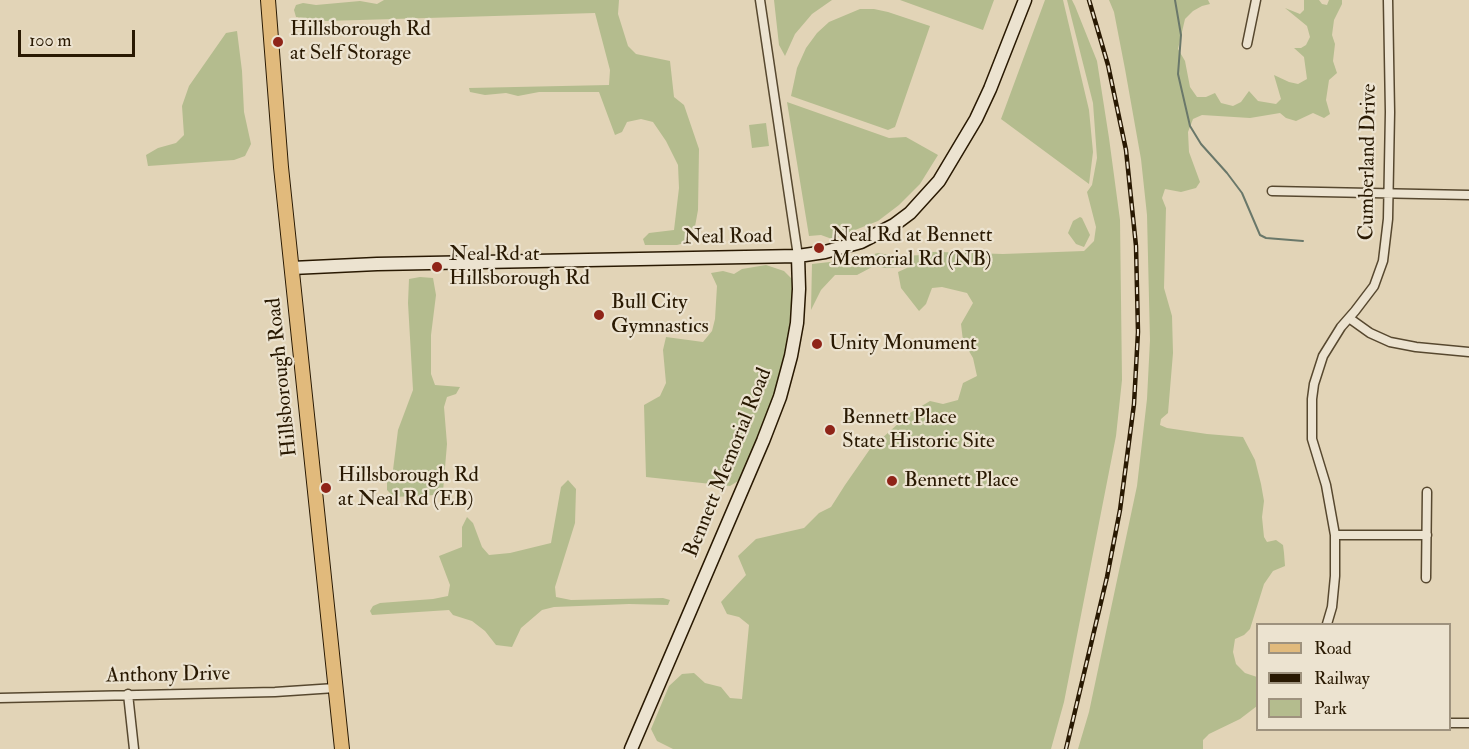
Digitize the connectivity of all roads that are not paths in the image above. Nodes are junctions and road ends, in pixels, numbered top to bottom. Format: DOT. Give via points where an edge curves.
graph roads {
  1 [pos="268,0"];
  2 [pos="760,0"];
  3 [pos="1025,0"];
  4 [pos="1256,0"];
  5 [pos="1388,0"];
  6 [pos="1247,44"];
  7 [pos="1272,191"];
  8 [pos="1388,193"];
  9 [pos="1469,195"];
  10 [pos="798,256"];
  11 [pos="292,268"];
  12 [pos="1349,318"];
  13 [pos="1469,352"];
  14 [pos="1427,492"];
  15 [pos="1335,536"];
  16 [pos="1426,536"];
  17 [pos="1426,578"];
  18 [pos="1327,623"];
  19 [pos="335,688"];
  20 [pos="128,694"];
  21 [pos="0,698"];
  22 [pos="1451,723"];
  23 [pos="1469,723"];
  24 [pos="134,749"];
  25 [pos="342,749"];
  26 [pos="631,749"];
  1 -- 11 [label="main road, Hillsborough Road"];
  2 -- 10 [label="street, Bennett Memorial Road"];
  3 -- 10 [label="street, Neal Road" via="976,119 928,194 902,219 871,238"];
  4 -- 6 [label="street"];
  5 -- 8 [label="street, Cumberland Drive"];
  7 -- 8 [label="street"];
  8 -- 9 [label="street"];
  8 -- 12 [label="street, Cumberland Drive" via="1383,261 1374,286"];
  10 -- 11 [label="street, Neal Road"];
  10 -- 26 [label="street, Bennett Memorial Road" via="797,323 780,397"];
  11 -- 19 [label="main road, Hillsborough Road"];
  12 -- 13 [label="street" via="1390,342"];
  12 -- 15 [label="street, Cumberland Drive" via="1323,356 1312,399 1312,439 1326,485"];
  14 -- 16 [label="street"];
  15 -- 16 [label="street"];
  15 -- 18 [label="street, Cumberland Drive" via="1335,576"];
  16 -- 17 [label="street"];
  19 -- 20 [label="street, Anthony Drive"];
  19 -- 25 [label="main road, Hillsborough Road"];
  20 -- 21 [label="street, Anthony Drive"];
  20 -- 24 [label="street"];
  22 -- 23 [label="street"];
}
